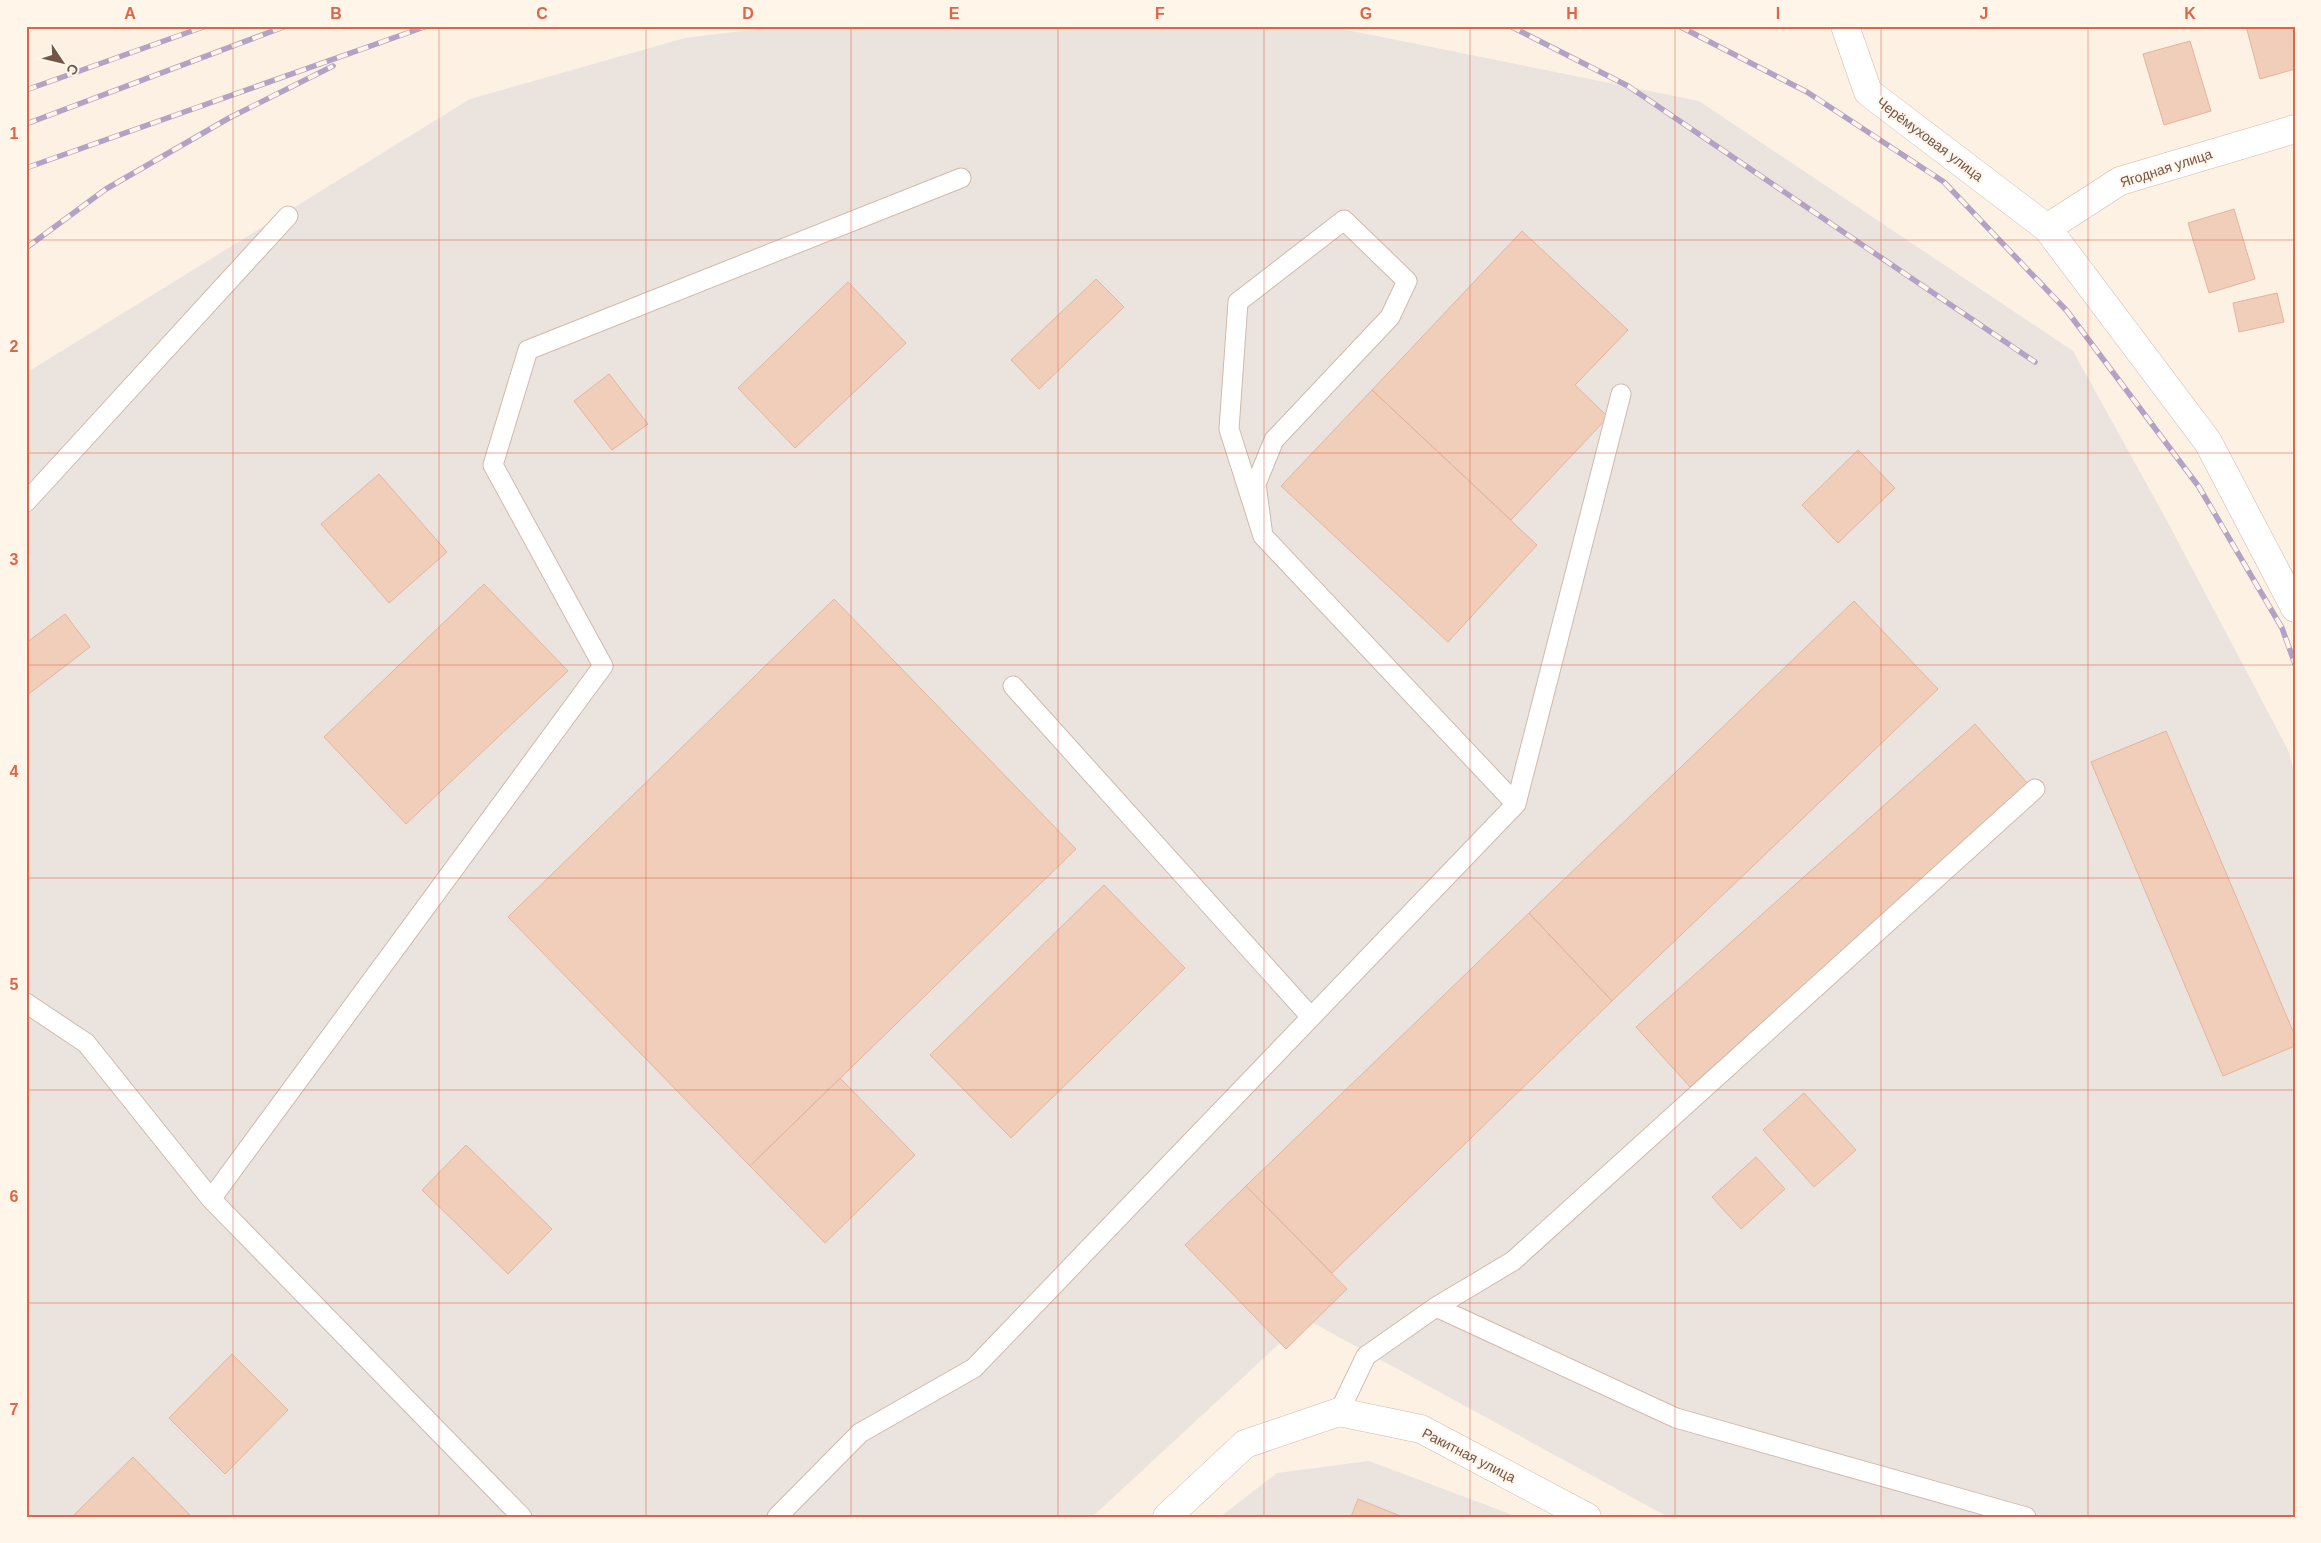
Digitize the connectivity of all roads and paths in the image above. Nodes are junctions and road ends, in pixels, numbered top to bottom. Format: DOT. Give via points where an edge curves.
graph roads {
  1 [pos="1845,26"];
  2 [pos="2295,129"];
  3 [pos="961,178"];
  4 [pos="288,216"];
  5 [pos="2047,228"];
  6 [pos="1621,394"];
  7 [pos="26,502"];
  8 [pos="1262,536"];
  9 [pos="2295,608"];
  10 [pos="1013,686"];
  11 [pos="2035,789"];
  12 [pos="1516,804"];
  13 [pos="26,1003"];
  14 [pos="1311,1017"];
  15 [pos="211,1198"];
  16 [pos="1436,1307"];
  17 [pos="1339,1412"];
  18 [pos="2026,1516"];
  19 [pos="522,1517"];
  20 [pos="777,1517"];
  21 [pos="1167,1517"];
  22 [pos="1587,1517"];
  1 -- 5 [label="street, Черёмуховая улица" via="1868,92"];
  2 -- 5 [label="street, Ягодная улица" via="2120,181"];
  3 -- 15 [label="lane" via="528,350 493,465 603,666"];
  4 -- 7 [label="lane"];
  5 -- 9 [label="street, Черёмуховая улица" via="2208,442"];
  6 -- 12 [label="lane"];
  8 -- 8 [label="lane" via="1229,429 1238,302 1344,220 1407,281 1390,317 1274,440 1256,484"];
  8 -- 12 [label="lane"];
  10 -- 14 [label="lane"];
  11 -- 16 [label="lane" via="1513,1261"];
  12 -- 14 [label="lane"];
  13 -- 15 [label="lane" via="86,1043"];
  14 -- 20 [label="lane" via="974,1368 860,1433"];
  15 -- 19 [label="lane"];
  16 -- 17 [label="lane" via="1366,1356"];
  16 -- 18 [label="lane" via="1676,1418"];
  17 -- 21 [label="street" via="1245,1444"];
  17 -- 22 [label="street, Ракитная улица" via="1421,1429"];
}
